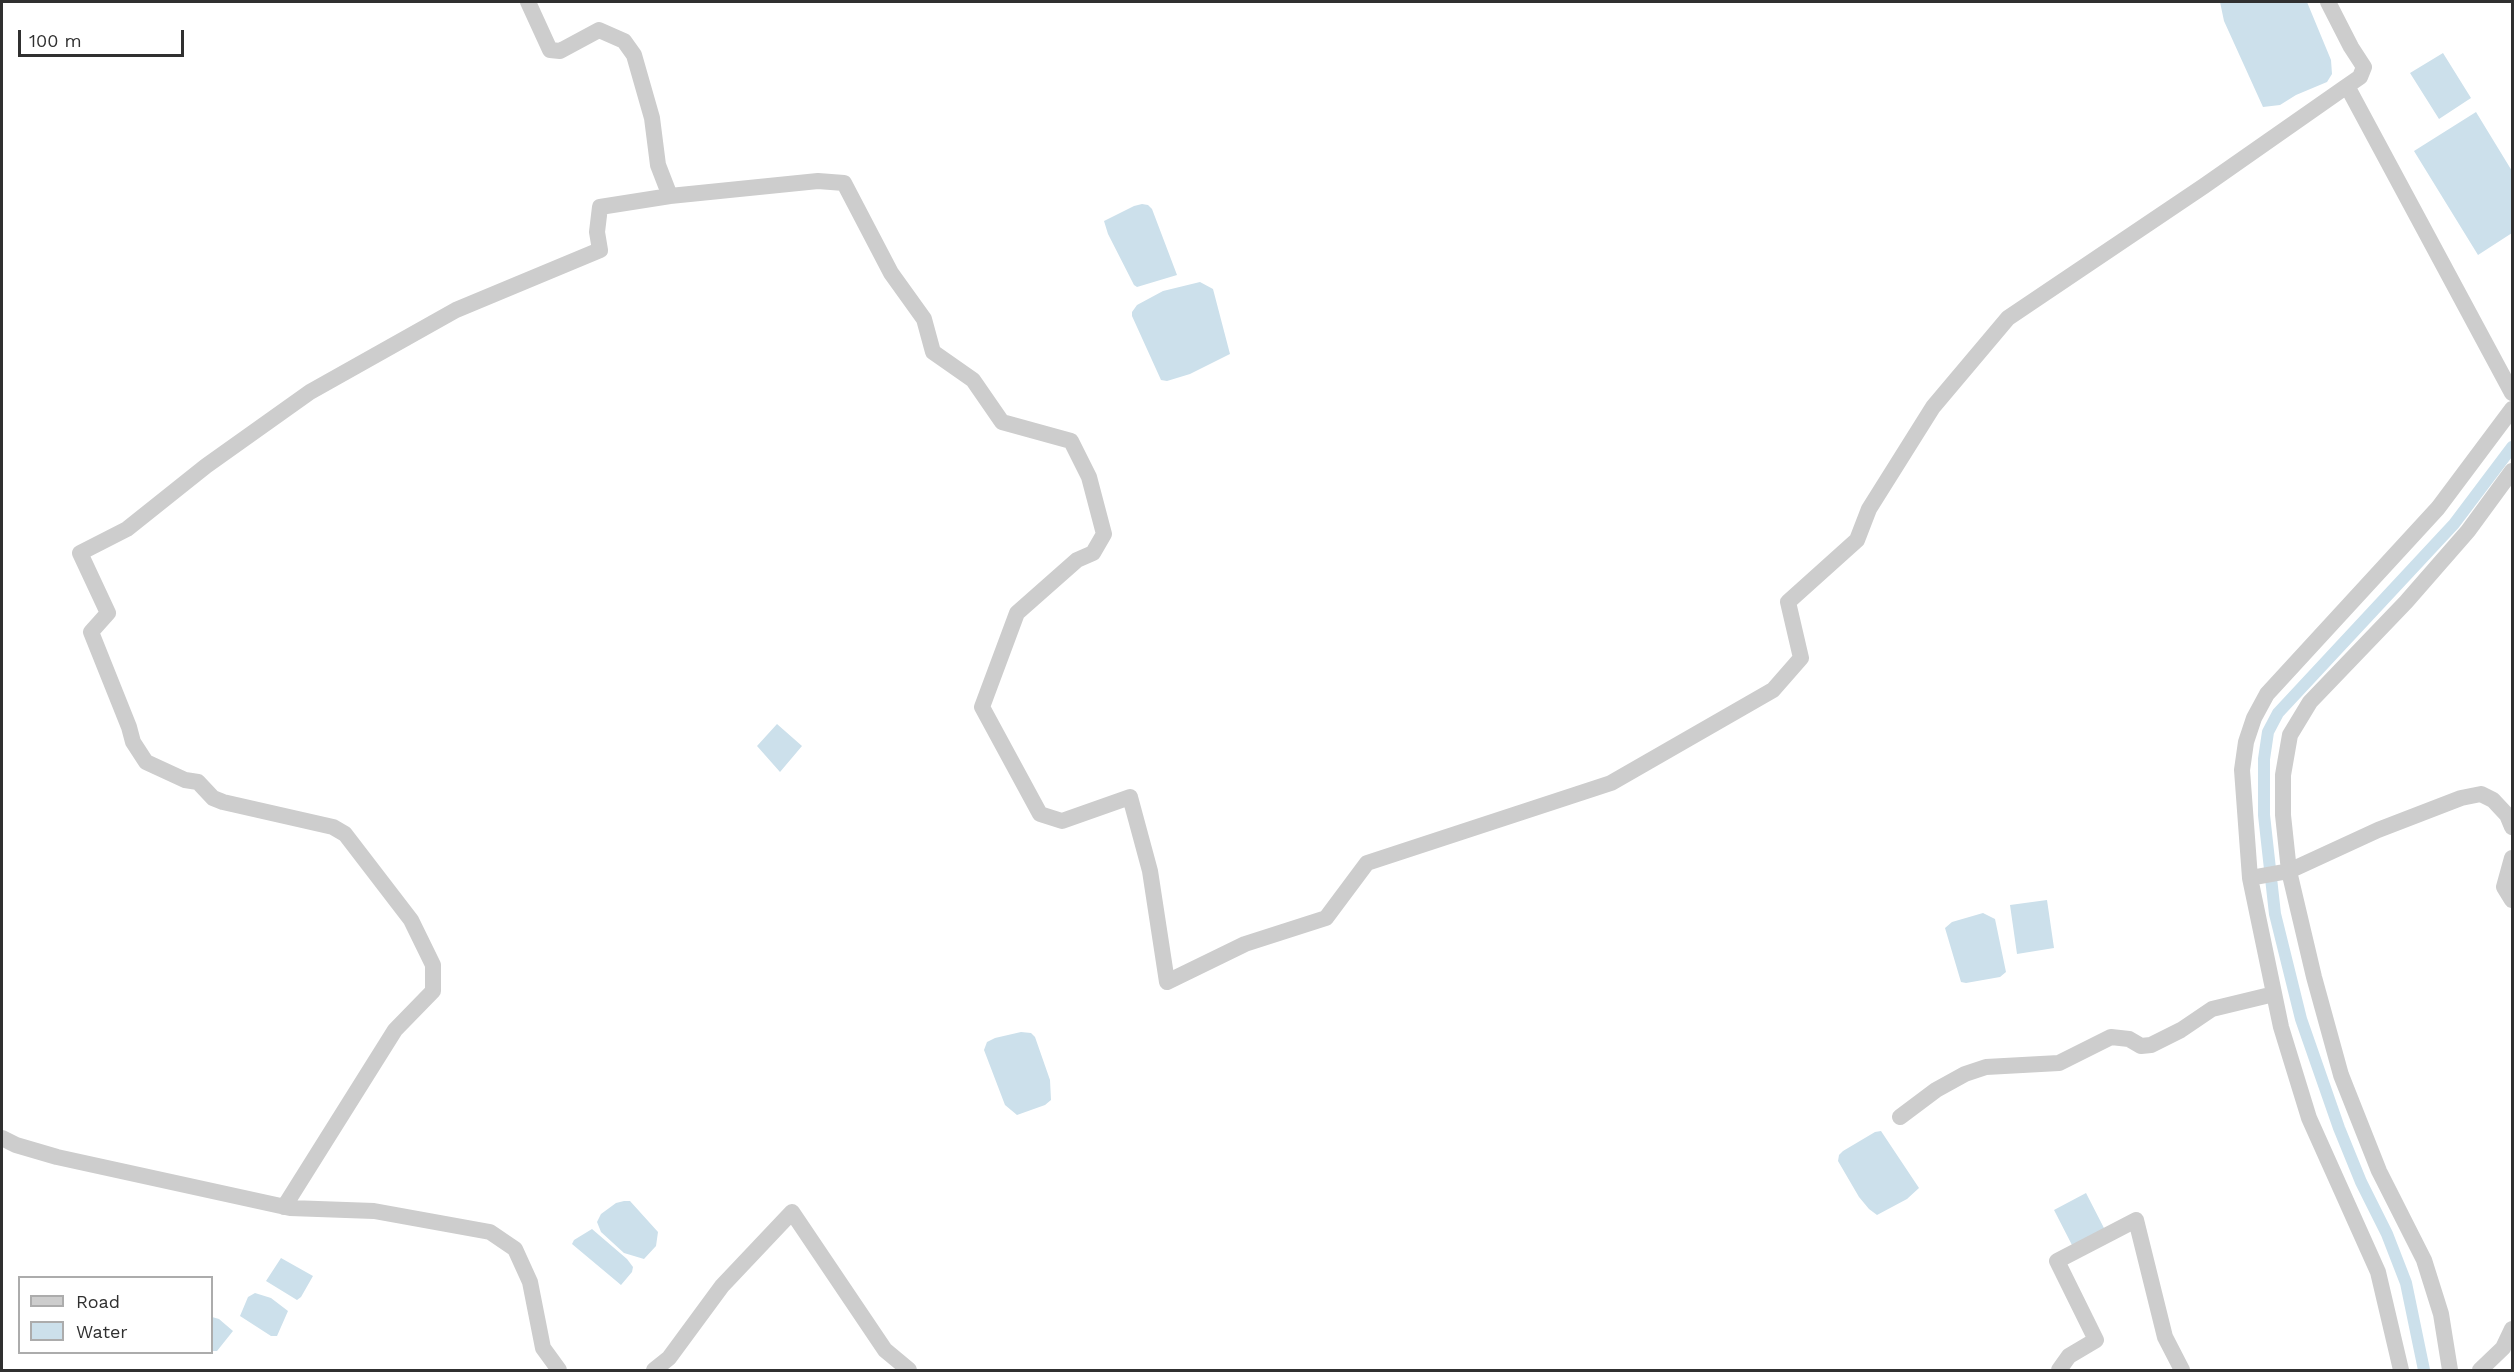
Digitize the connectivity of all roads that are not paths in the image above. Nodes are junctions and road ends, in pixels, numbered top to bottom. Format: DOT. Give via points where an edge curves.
graph roads {
  1 [pos="528,2"];
  2 [pos="2328,2"];
  3 [pos="2347,86"];
  4 [pos="670,196"];
  5 [pos="2512,393"];
  6 [pos="2512,409"];
  7 [pos="2512,471"];
  8 [pos="2512,827"];
  9 [pos="2512,858"];
  10 [pos="2289,871"];
  11 [pos="2250,878"];
  12 [pos="2512,900"];
  13 [pos="2274,993"];
  14 [pos="1900,1117"];
  15 [pos="2,1138"];
  16 [pos="284,1207"];
  17 [pos="2512,1329"];
  18 [pos="559,1371"];
  19 [pos="654,1371"];
  20 [pos="909,1371"];
  21 [pos="2059,1371"];
  22 [pos="2182,1371"];
  23 [pos="2401,1371"];
  24 [pos="2450,1371"];
  25 [pos="2480,1371"];
  1 -- 4 [label="street" via="550,50 560,51 599,30 624,41 634,55 652,118 658,165"];
  2 -- 3 [label="street" via="2364,67 2360,77"];
  3 -- 4 [label="street" via="2008,318 1933,406 1869,509 1857,540 1788,602 1801,658 1773,690 1611,783 1367,864 1326,918 1245,944 1167,982 1150,871 1130,797 1062,821 1040,814 982,707 1017,613 1077,560 1093,553 1104,534 1089,477 1071,441 1002,422 973,380 933,352 924,319 891,273 844,183 818,181"];
  3 -- 5 [label="street"];
  4 -- 16 [label="street" via="600,207 600,250 456,310 310,392 206,466 127,529 80,553 108,613 92,632 133,742 147,762 198,783 223,802 333,826 345,834 411,920 433,965 433,991 395,1030"];
  6 -- 11 [label="street" via="2438,508 2267,694 2246,742 2242,770"];
  7 -- 10 [label="street" via="2468,531 2310,702 2290,735 2283,775"];
  8 -- 10 [label="street" via="2493,800 2481,794 2378,830"];
  9 -- 12 [label="street" via="2504,887"];
  10 -- 11 [label="street"];
  10 -- 24 [label="street" via="2341,1075 2379,1171 2424,1260 2441,1314"];
  11 -- 13 [label="street"];
  13 -- 14 [label="street" via="2212,1009 2151,1045 2111,1037 2059,1063 1986,1067 1936,1090"];
  13 -- 23 [label="street" via="2309,1118 2379,1272"];
  15 -- 16 [label="street" via="57,1157"];
  16 -- 18 [label="street" via="374,1211 490,1232 515,1249 530,1282 543,1348"];
  17 -- 25 [label="street" via="2504,1348"];
  19 -- 20 [label="street" via="669,1358 722,1286 792,1212 885,1350"];
  21 -- 22 [label="street" via="2069,1356 2096,1340 2057,1261 2136,1220 2165,1337"];
}
